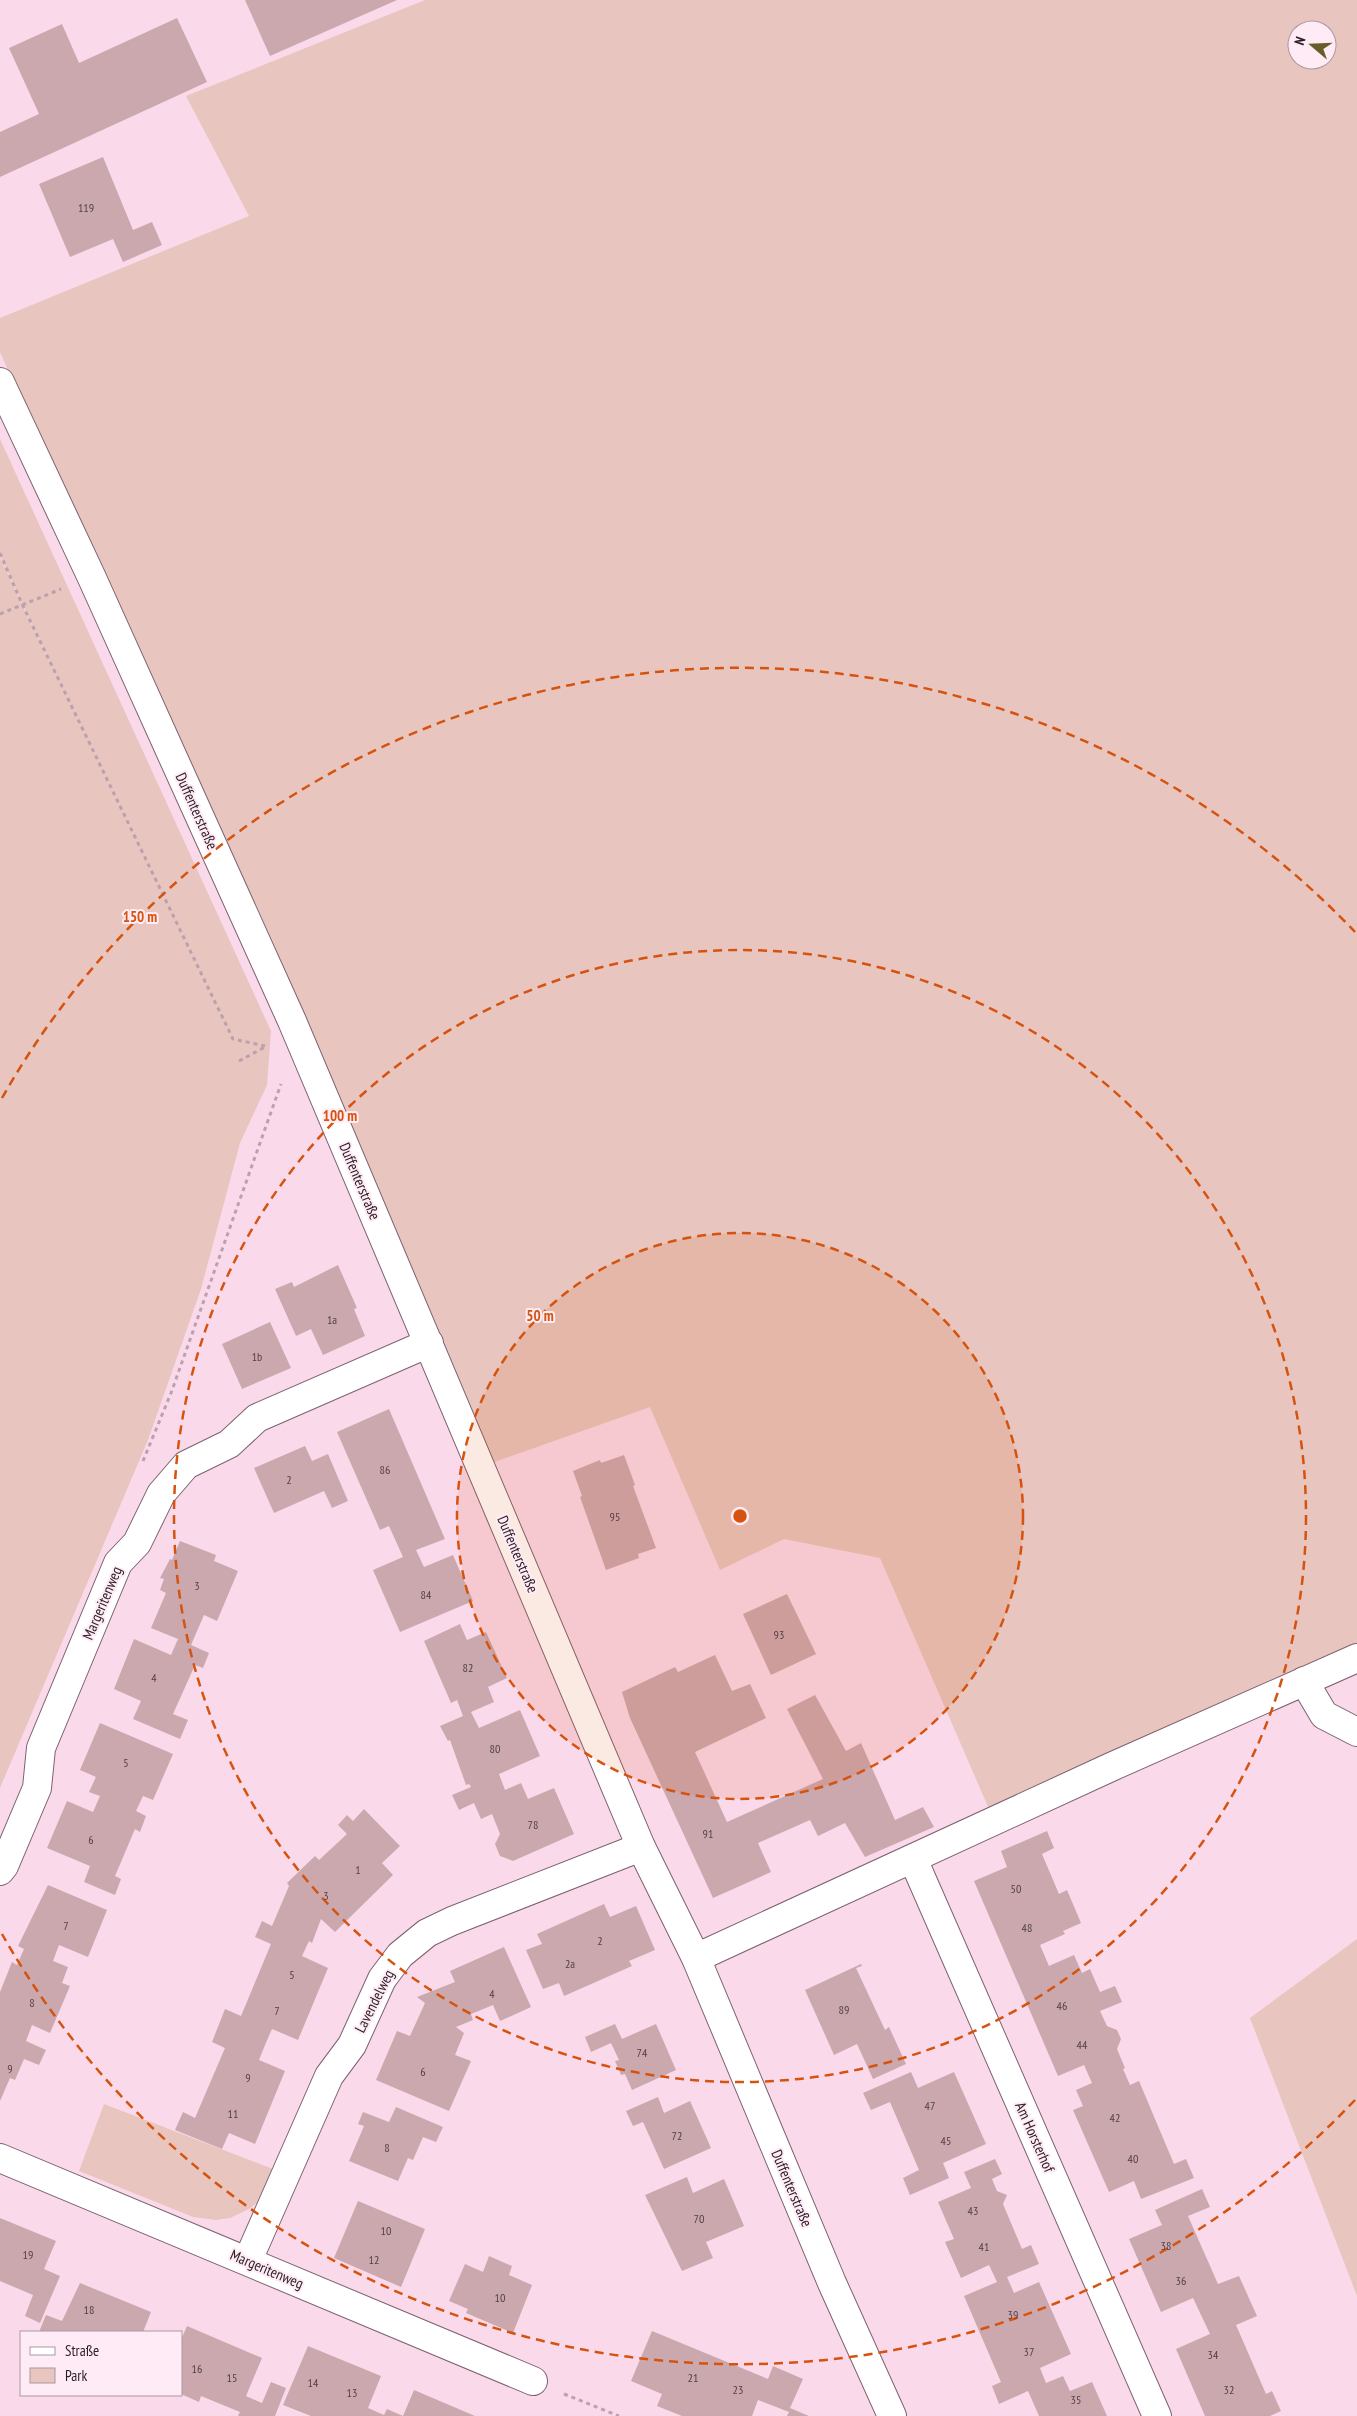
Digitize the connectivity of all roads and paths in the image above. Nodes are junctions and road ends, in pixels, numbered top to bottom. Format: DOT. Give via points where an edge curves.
graph roads {
  1 [pos="0,382"];
  2 [pos="0,554"];
  3 [pos="92,578"];
  4 [pos="22,604"];
  5 [pos="0,614"];
  6 [pos="270,1056"];
  7 [pos="282,1082"];
  8 [pos="429,1343"];
  9 [pos="142,1464"];
  10 [pos="1357,1658"];
  11 [pos="1304,1681"];
  12 [pos="1357,1732"];
  13 [pos="641,1846"];
  14 [pos="913,1859"];
  15 [pos="0,1871"];
  16 [pos="696,1958"];
  17 [pos="0,2158"];
  18 [pos="248,2260"];
  19 [pos="533,2382"];
  20 [pos="619,2416"];
  21 [pos="892,2416"];
  22 [pos="1157,2416"];
  1 -- 3 [label="street, Duffenterstraße"];
  2 -- 4 [label="path"];
  3 -- 4 [label="path"];
  3 -- 8 [label="street, Duffenterstraße" via="292,1021"];
  4 -- 5 [label="path"];
  4 -- 6 [label="path" via="233,1039 266,1047"];
  7 -- 9 [label="path" via="171,1393"];
  8 -- 13 [label="street, Duffenterstraße"];
  8 -- 15 [label="street, Margeritenweg" via="257,1418 228,1444 186,1465 161,1494 137,1543 118,1563 41,1748 37,1788"];
  10 -- 11 [label="street"];
  11 -- 12 [label="street" via="1324,1715"];
  11 -- 14 [label="street"];
  13 -- 16 [label="street, Duffenterstraße"];
  13 -- 18 [label="street, Lavendelweg" via="452,1921 427,1934 400,1955 382,1979 352,2045 329,2076"];
  14 -- 16 [label="street"];
  14 -- 22 [label="street, Am Horsterhof"];
  16 -- 21 [label="street, Duffenterstraße" via="832,2284"];
  17 -- 18 [label="street, Margeritenweg"];
  18 -- 19 [label="street, Margeritenweg"];
  19 -- 20 [label="path"];
}
